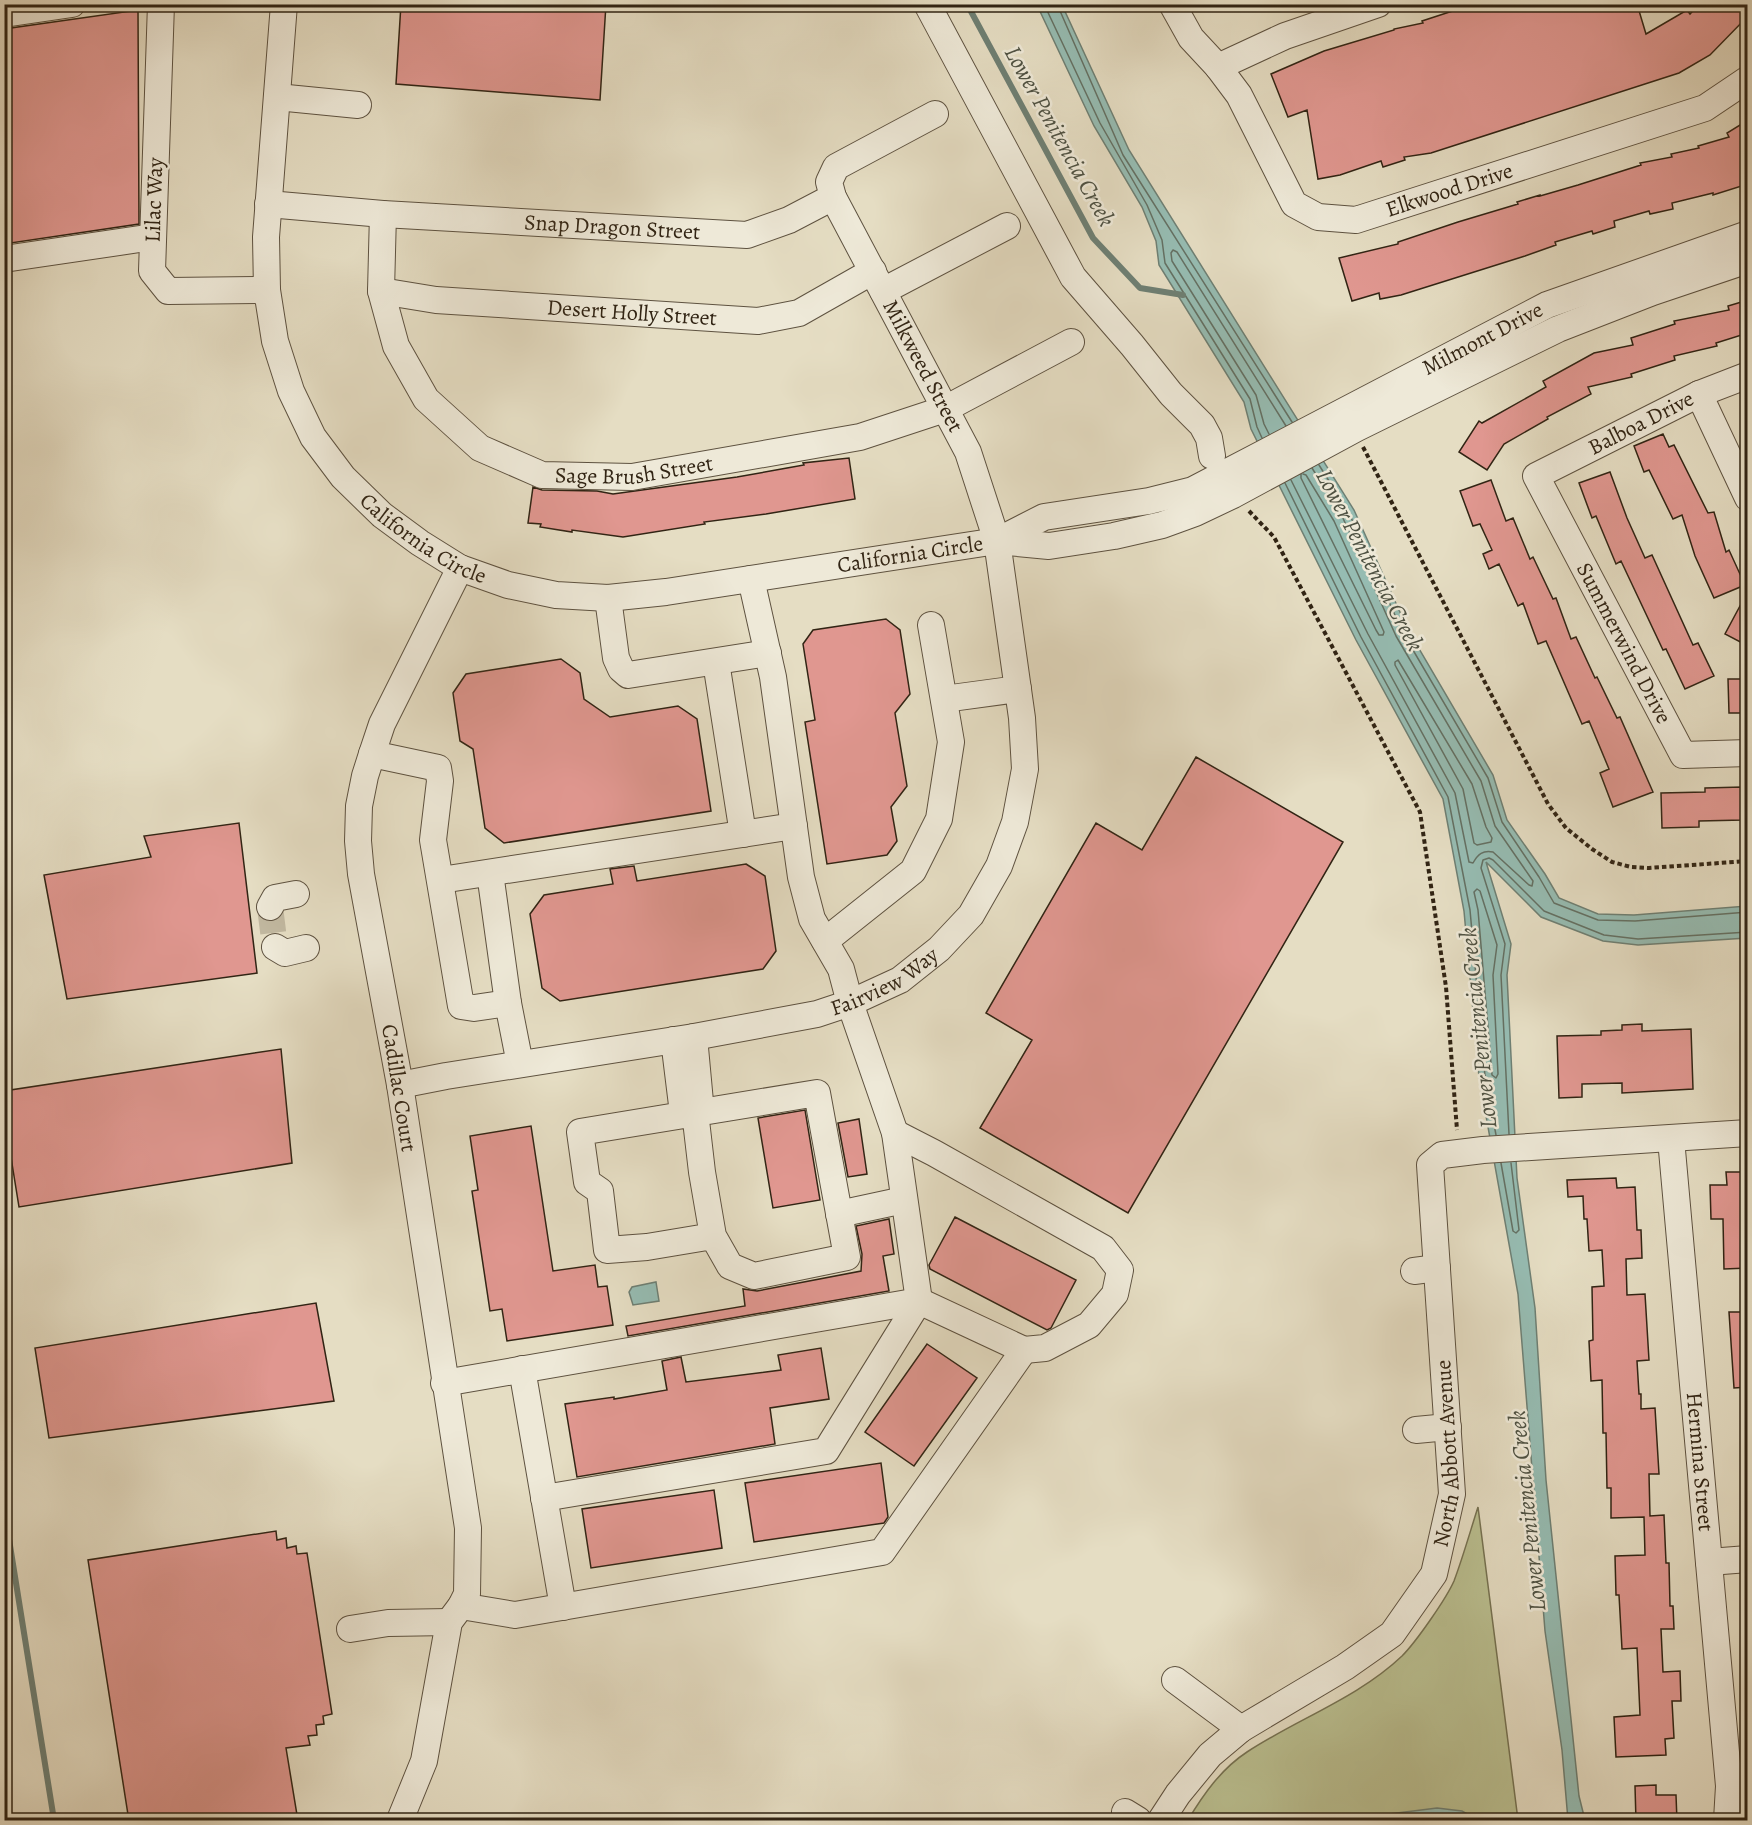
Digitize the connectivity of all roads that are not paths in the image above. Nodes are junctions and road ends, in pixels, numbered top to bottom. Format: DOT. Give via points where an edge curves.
graph roads {
  1 [pos="72,4"];
  2 [pos="160,4"];
  3 [pos="284,4"];
  4 [pos="927,4"];
  5 [pos="1172,4"];
  6 [pos="1378,4"];
  7 [pos="4,14"];
  8 [pos="1218,66"];
  9 [pos="1748,79"];
  10 [pos="277,97"];
  11 [pos="358,105"];
  12 [pos="935,114"];
  13 [pos="833,197"];
  14 [pos="268,204"];
  15 [pos="383,214"];
  16 [pos="1007,226"];
  17 [pos="1748,234"];
  18 [pos="153,237"];
  19 [pos="4,259"];
  20 [pos="1748,260"];
  21 [pos="878,281"];
  22 [pos="267,290"];
  23 [pos="381,291"];
  24 [pos="1071,342"];
  25 [pos="1748,375"];
  26 [pos="1699,394"];
  27 [pos="945,409"];
  28 [pos="1350,423"];
  29 [pos="1536,476"];
  30 [pos="1229,478"];
  31 [pos="1748,498"];
  32 [pos="997,541"];
  33 [pos="460,568"];
  34 [pos="752,579"];
  35 [pos="608,598"];
  36 [pos="931,625"];
  37 [pos="768,653"];
  38 [pos="716,662"];
  39 [pos="1017,689"];
  40 [pos="944,699"];
  41 [pos="372,753"];
  42 [pos="1748,753"];
  43 [pos="794,826"];
  44 [pos="743,834"];
  45 [pos="490,873"];
  46 [pos="441,880"];
  47 [pos="296,894"];
  48 [pos="270,907"];
  49 [pos="825,941"];
  50 [pos="275,947"];
  51 [pos="306,948"];
  52 [pos="508,1003"];
  53 [pos="850,1003"];
  54 [pos="684,1039"];
  55 [pos="520,1064"];
  56 [pos="400,1085"];
  57 [pos="695,1112"];
  58 [pos="895,1133"];
  59 [pos="1748,1134"];
  60 [pos="1671,1139"];
  61 [pos="904,1200"];
  62 [pos="839,1214"];
  63 [pos="712,1236"];
  64 [pos="919,1301"];
  65 [pos="1024,1350"];
  66 [pos="522,1369"];
  67 [pos="444,1383"];
  68 [pos="1448,1427"];
  69 [pos="1416,1430"];
  70 [pos="544,1498"];
  71 [pos="1748,1559"];
  72 [pos="1709,1562"];
  73 [pos="563,1606"];
  74 [pos="455,1614"];
  75 [pos="350,1629"];
  76 [pos="1175,1680"];
  77 [pos="1241,1729"];
  78 [pos="1738,1785"];
  79 [pos="400,1821"];
  80 [pos="1161,1821"];
  81 [pos="1727,1821"];
  1 -- 7 [label="street"];
  2 -- 18 [label="street, Lilac Way"];
  3 -- 10 [label="street, California Circle"];
  4 -- 30 [label="street" via="1073,277 1170,394 1202,425"];
  5 -- 8 [label="street, Elkwood Drive" via="1191,38"];
  6 -- 8 [label="street" via="1285,36"];
  8 -- 9 [label="street, Elkwood Drive" via="1239,95 1294,204 1318,217 1356,220 1706,108"];
  10 -- 11 [label="street"];
  10 -- 14 [label="street, California Circle"];
  12 -- 13 [label="street" via="836,167 829,182"];
  13 -- 15 [label="street, Snap Dragon Street" via="789,220 747,234"];
  13 -- 21 [label="street, Milkweed Street"];
  14 -- 15 [label="street, Snap Dragon Street"];
  14 -- 22 [label="street, California Circle"];
  15 -- 23 [label="street, Sage Brush Street"];
  16 -- 21 [label="street, Desert Holly Street"];
  17 -- 28 [label="street, Milmont Drive" via="1547,305"];
  18 -- 19 [label="street"];
  18 -- 22 [label="street, Lilac Way" via="152,271 168,291"];
  20 -- 28 [label="street, Milmont Drive" via="1558,329"];
  21 -- 23 [label="street, Desert Holly Street" via="799,313 758,321 436,300"];
  21 -- 27 [label="street, Milkweed Street"];
  22 -- 33 [label="street, California Circle" via="275,341 291,391 313,437 343,477 382,515"];
  23 -- 27 [label="street, Sage Brush Street" via="396,346 426,399 480,448 542,475 632,477 860,437"];
  24 -- 27 [label="street, Sage Brush Street"];
  25 -- 26 [label="street, Balboa Drive"];
  26 -- 29 [label="street, Balboa Drive"];
  26 -- 31 [label="street"];
  27 -- 32 [label="street, Milkweed Street" via="968,452"];
  28 -- 30 [label="street, Milmont Drive"];
  29 -- 42 [label="street, Summerwind Drive" via="1683,756"];
  30 -- 32 [label="street, California Circle" via="1149,501 1044,517"];
  32 -- 34 [label="street, California Circle"];
  32 -- 39 [label="street, Fairview Way"];
  33 -- 35 [label="street, California Circle" via="508,585 556,595"];
  33 -- 41 [label="street, Cadillac Court" via="382,724"];
  34 -- 35 [label="street, California Circle"];
  34 -- 37 [label="street"];
  35 -- 38 [label="street" via="616,658 628,675"];
  36 -- 40 [label="street"];
  37 -- 38 [label="street"];
  37 -- 43 [label="street"];
  38 -- 44 [label="street"];
  39 -- 40 [label="street"];
  39 -- 53 [label="street, Fairview Way" via="1025,769 1015,822 999,866 971,915 939,949 900,980"];
  40 -- 49 [label="street" via="951,742 939,819 913,871"];
  41 -- 46 [label="street" via="438,768 433,840"];
  41 -- 56 [label="street, Cadillac Court" via="359,806 358,841"];
  43 -- 44 [label="street"];
  43 -- 49 [label="street" via="812,919"];
  44 -- 45 [label="street"];
  45 -- 46 [label="street"];
  45 -- 52 [label="street"];
  46 -- 52 [label="street" via="461,1006"];
  47 -- 48 [label="street" via="275,898"];
  49 -- 53 [label="street" via="841,969"];
  50 -- 51 [label="street" via="285,953"];
  52 -- 55 [label="street"];
  53 -- 54 [label="street, Fairview Way" via="817,1014"];
  53 -- 58 [label="street"];
  54 -- 55 [label="street, Fairview Way"];
  54 -- 57 [label="street" via="682,1105"];
  55 -- 56 [label="street, Fairview Way"];
  56 -- 67 [label="street, Cadillac Court"];
  57 -- 62 [label="street" via="817,1093"];
  57 -- 63 [label="street"];
  57 -- 63 [label="street" via="580,1132 583,1159 587,1182 600,1191 607,1250"];
  58 -- 61 [label="street"];
  58 -- 65 [label="street" via="1103,1248 1120,1270 1115,1294 1089,1325 1045,1348"];
  59 -- 60 [label="street, North Abbott Avenue"];
  60 -- 68 [label="street, North Abbott Avenue" via="1483,1150 1442,1155 1430,1165 1425,1269"];
  60 -- 72 [label="street, Hermina Street"];
  61 -- 62 [label="street"];
  61 -- 64 [label="street"];
  62 -- 63 [label="street" via="847,1257 754,1276 730,1266"];
  64 -- 65 [label="street"];
  64 -- 66 [label="street"];
  64 -- 70 [label="street" via="826,1451"];
  65 -- 73 [label="street" via="882,1552"];
  66 -- 67 [label="street"];
  66 -- 70 [label="street"];
  67 -- 74 [label="street, Cadillac Court" via="468,1528 467,1594"];
  68 -- 69 [label="street"];
  68 -- 77 [label="street, North Abbott Avenue" via="1452,1494 1434,1574 1392,1634"];
  70 -- 73 [label="street"];
  71 -- 72 [label="street"];
  72 -- 78 [label="street, Hermina Street"];
  73 -- 74 [label="street" via="515,1615"];
  74 -- 75 [label="street"];
  74 -- 79 [label="street, Cadillac Court" via="424,1761"];
  76 -- 77 [label="street"];
  77 -- 80 [label="street, North Abbott Avenue" via="1210,1755"];
  78 -- 81 [label="street, Hermina Street"];
}
